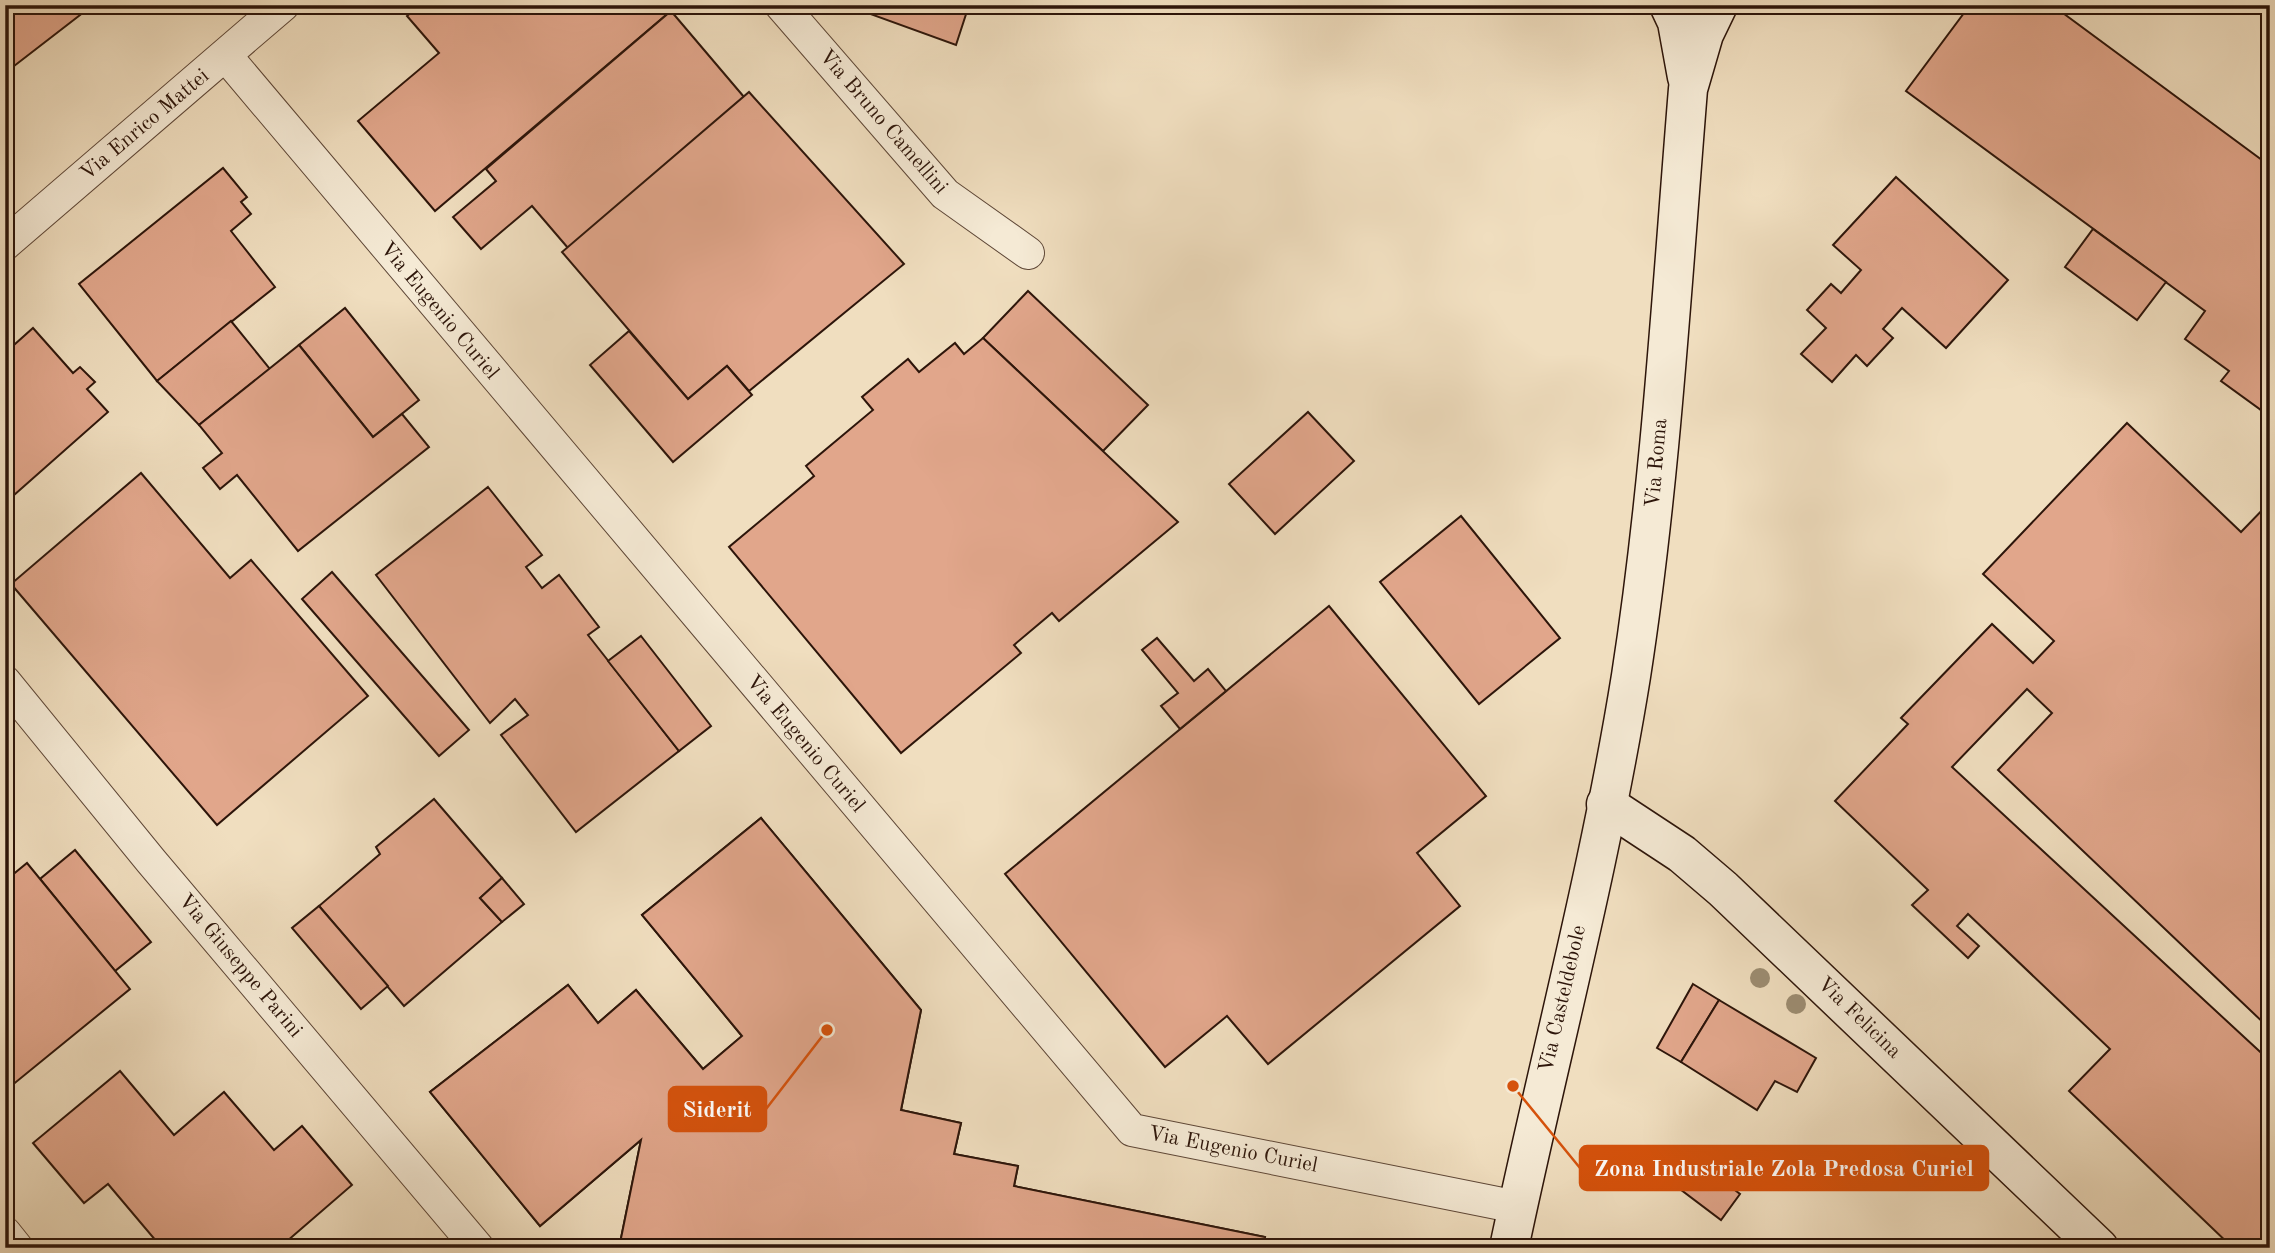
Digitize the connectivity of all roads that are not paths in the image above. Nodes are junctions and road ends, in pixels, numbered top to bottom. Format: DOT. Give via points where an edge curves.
graph roads {
  1 [pos="283,5"];
  2 [pos="781,5"];
  3 [pos="1669,5"];
  4 [pos="1718,5"];
  5 [pos="226,56"];
  6 [pos="1688,89"];
  7 [pos="5,244"];
  8 [pos="1028,253"];
  9 [pos="5,682"];
  10 [pos="1604,819"];
  11 [pos="1517,1207"];
  12 [pos="5,1233"];
  13 [pos="17,1248"];
  14 [pos="478,1248"];
  15 [pos="1509,1248"];
  16 [pos="2099,1248"];
  1 -- 5 [label="street, Via Enrico Mattei"];
  2 -- 8 [label="street, Via Bruno Camellini" via="945,194"];
  3 -- 6 [label="street, Via Roma" via="1677,22"];
  4 -- 6 [label="street, Via Roma"];
  5 -- 7 [label="street, Via Enrico Mattei"];
  5 -- 11 [label="street, Via Eugenio Curiel" via="1132,1130"];
  6 -- 10 [label="street, Via Roma" via="1648,558"];
  9 -- 14 [label="street, Via Giuseppe Parini"];
  10 -- 11 [label="street, Via Casteldebole"];
  10 -- 16 [label="street, Via Felicina" via="1682,854 1723,889"];
  11 -- 15 [label="street, Via Casteldebole"];
  12 -- 13 [label="street"];
}
